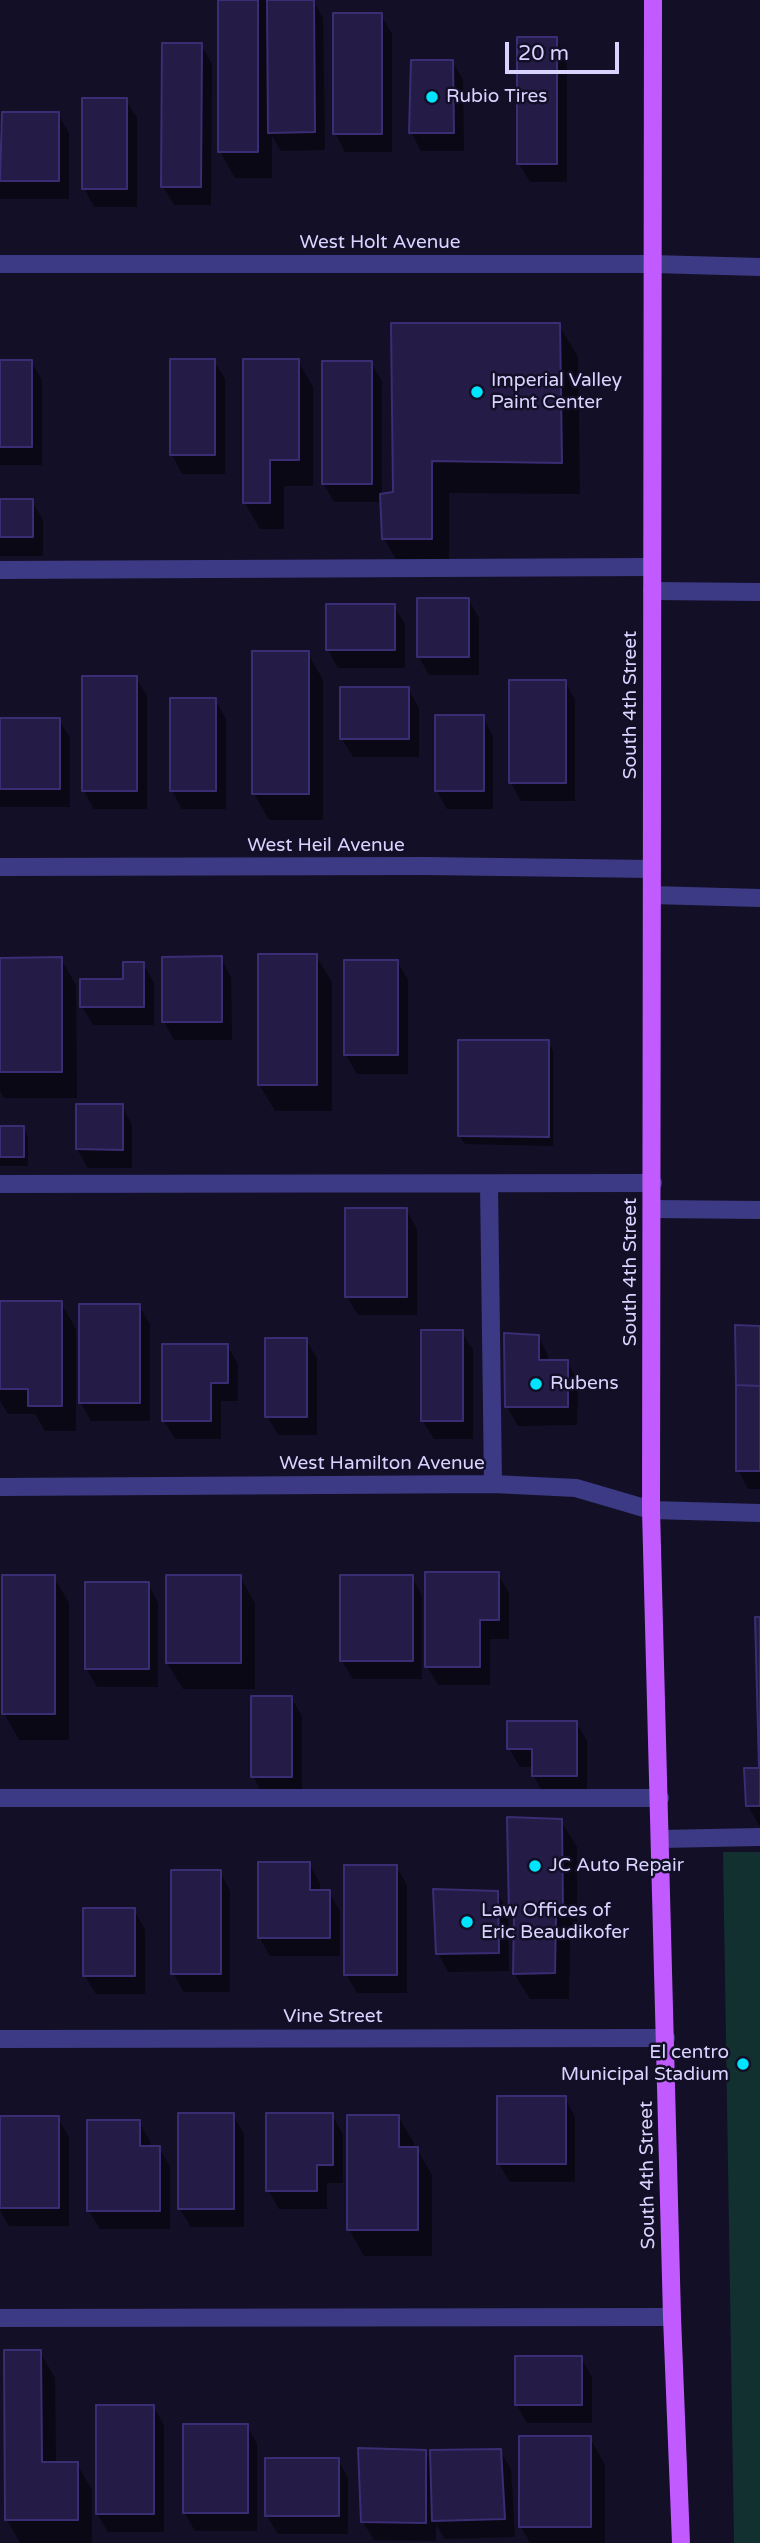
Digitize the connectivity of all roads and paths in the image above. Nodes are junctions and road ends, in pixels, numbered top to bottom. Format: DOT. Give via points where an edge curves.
graph roads {
  1 [pos="653,0"];
  2 [pos="0,264"];
  3 [pos="653,264"];
  4 [pos="760,267"];
  5 [pos="652,567"];
  6 [pos="0,570"];
  7 [pos="652,591"];
  8 [pos="760,592"];
  9 [pos="0,867"];
  10 [pos="652,869"];
  11 [pos="652,895"];
  12 [pos="760,898"];
  13 [pos="653,1183"];
  14 [pos="0,1184"];
  15 [pos="489,1184"];
  16 [pos="653,1209"];
  17 [pos="760,1210"];
  18 [pos="493,1485"];
  19 [pos="0,1487"];
  20 [pos="651,1510"];
  21 [pos="760,1513"];
  22 [pos="0,1798"];
  23 [pos="660,1798"];
  24 [pos="760,1837"];
  25 [pos="661,1839"];
  26 [pos="666,2038"];
  27 [pos="0,2039"];
  28 [pos="0,2318"];
  29 [pos="672,2318"];
  30 [pos="681,2543"];
  1 -- 3 [label="main road, South 4th Street"];
  2 -- 3 [label="street, West Holt Avenue"];
  3 -- 4 [label="street, West Holt Avenue"];
  3 -- 5 [label="main road, South 4th Street"];
  5 -- 6 [label="street"];
  5 -- 7 [label="main road, South 4th Street"];
  7 -- 8 [label="street"];
  7 -- 10 [label="main road, South 4th Street"];
  9 -- 10 [label="street, West Heil Avenue"];
  10 -- 11 [label="main road, South 4th Street"];
  11 -- 12 [label="street"];
  11 -- 13 [label="main road, South 4th Street"];
  13 -- 15 [label="street"];
  13 -- 16 [label="main road, South 4th Street"];
  14 -- 15 [label="street"];
  15 -- 18 [label="street"];
  16 -- 17 [label="street"];
  16 -- 20 [label="main road, South 4th Street"];
  18 -- 19 [label="street, West Hamilton Avenue"];
  18 -- 20 [label="street, West Hamilton Avenue" via="576,1488"];
  20 -- 21 [label="street, West Hamilton Avenue"];
  20 -- 23 [label="main road, South 4th Street"];
  22 -- 23 [label="street"];
  23 -- 25 [label="main road, South 4th Street"];
  24 -- 25 [label="street"];
  25 -- 26 [label="main road, South 4th Street"];
  26 -- 27 [label="street, Vine Street"];
  26 -- 29 [label="main road, South 4th Street"];
  28 -- 29 [label="street"];
  29 -- 30 [label="main road, South 4th Street"];
}
